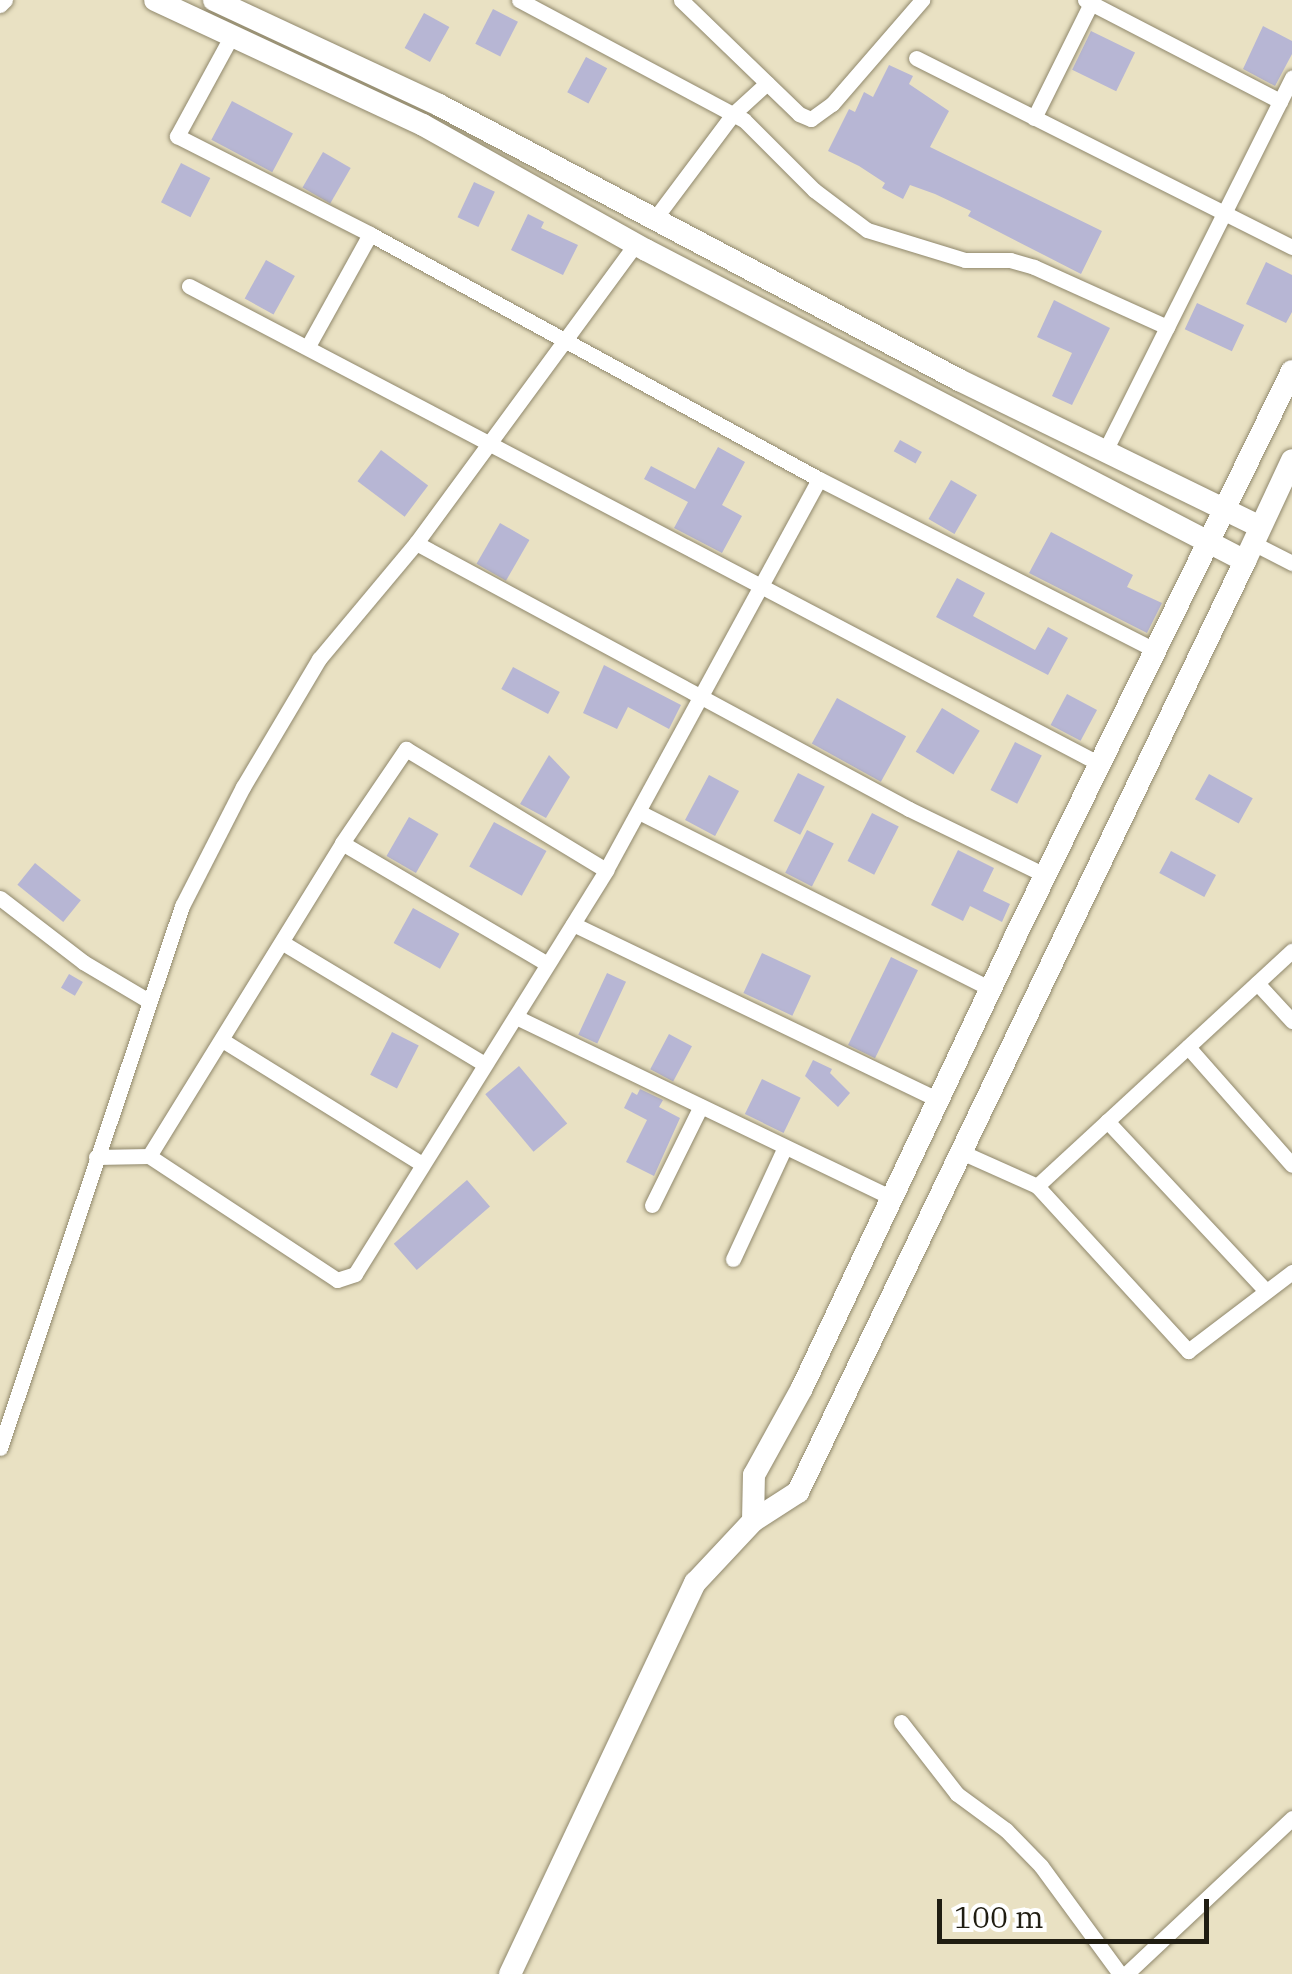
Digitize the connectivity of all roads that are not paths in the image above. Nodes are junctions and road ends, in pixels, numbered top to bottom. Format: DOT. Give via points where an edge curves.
graph roads {
  1 [pos="156,0"];
  2 [pos="214,0"];
  3 [pos="519,0"];
  4 [pos="681,0"];
  5 [pos="922,0"];
  6 [pos="1088,1"];
  7 [pos="231,37"];
  8 [pos="916,58"];
  9 [pos="1292,77"];
  10 [pos="767,83"];
  11 [pos="1280,102"];
  12 [pos="733,114"];
  13 [pos="1034,118"];
  14 [pos="1223,216"];
  15 [pos="656,217"];
  16 [pos="370,234"];
  17 [pos="636,244"];
  18 [pos="1292,246"];
  19 [pos="189,286"];
  20 [pos="1167,327"];
  21 [pos="568,341"];
  22 [pos="308,346"];
  23 [pos="1292,371"];
  24 [pos="490,443"];
  25 [pos="1104,452"];
  26 [pos="1292,460"];
  27 [pos="820,479"];
  28 [pos="1226,510"];
  29 [pos="1208,542"];
  30 [pos="416,543"];
  31 [pos="1253,543"];
  32 [pos="1292,562"];
  33 [pos="760,590"];
  34 [pos="1155,650"];
  35 [pos="703,700"];
  36 [pos="1100,764"];
  37 [pos="639,812"];
  38 [pos="342,843"];
  39 [pos="606,870"];
  40 [pos="1046,876"];
  41 [pos="0,898"];
  42 [pos="573,924"];
  43 [pos="283,943"];
  44 [pos="1292,951"];
  45 [pos="546,964"];
  46 [pos="1257,983"];
  47 [pos="991,988"];
  48 [pos="149,1000"];
  49 [pos="516,1017"];
  50 [pos="1292,1021"];
  51 [pos="222,1040"];
  52 [pos="1188,1047"];
  53 [pos="483,1063"];
  54 [pos="938,1100"];
  55 [pos="701,1106"];
  56 [pos="1108,1121"];
  57 [pos="784,1149"];
  58 [pos="961,1152"];
  59 [pos="149,1156"];
  60 [pos="96,1157"];
  61 [pos="422,1164"];
  62 [pos="1292,1165"];
  63 [pos="1037,1186"];
  64 [pos="892,1198"];
  65 [pos="652,1205"];
  66 [pos="733,1259"];
  67 [pos="1292,1272"];
  68 [pos="1266,1291"];
  69 [pos="0,1448"];
  70 [pos="752,1521"];
  71 [pos="901,1722"];
  72 [pos="1292,1818"];
  73 [pos="510,1974"];
  74 [pos="1123,1974"];
  1 -- 7 [label="street"];
  2 -- 15 [label="street"];
  3 -- 12 [label="street"];
  4 -- 10 [label="street"];
  5 -- 10 [label="street" via="820,116 800,114"];
  6 -- 11 [label="street"];
  6 -- 13 [label="street"];
  7 -- 16 [label="street" via="178,136"];
  7 -- 17 [label="street" via="423,125"];
  8 -- 13 [label="street"];
  9 -- 11 [label="street"];
  10 -- 12 [label="street"];
  11 -- 14 [label="street"];
  12 -- 15 [label="street"];
  12 -- 20 [label="street" via="867,230 965,260 1034,267"];
  13 -- 14 [label="street"];
  14 -- 18 [label="street"];
  14 -- 20 [label="street"];
  15 -- 17 [label="street"];
  15 -- 25 [label="street"];
  16 -- 21 [label="street"];
  16 -- 22 [label="street"];
  17 -- 21 [label="street"];
  17 -- 29 [label="street"];
  19 -- 22 [label="street"];
  20 -- 25 [label="street"];
  21 -- 24 [label="street"];
  21 -- 27 [label="street"];
  22 -- 24 [label="street"];
  23 -- 28 [label="street"];
  24 -- 30 [label="street"];
  24 -- 33 [label="street"];
  25 -- 28 [label="street"];
  26 -- 31 [label="street"];
  27 -- 33 [label="street"];
  27 -- 34 [label="street"];
  28 -- 29 [label="street"];
  28 -- 31 [label="street"];
  29 -- 31 [label="street"];
  29 -- 34 [label="street"];
  30 -- 35 [label="street"];
  30 -- 48 [label="street" via="352,615 269,738 182,906"];
  31 -- 32 [label="street"];
  31 -- 58 [label="street"];
  33 -- 35 [label="street"];
  33 -- 36 [label="street"];
  34 -- 36 [label="street"];
  35 -- 37 [label="street"];
  35 -- 40 [label="street"];
  36 -- 40 [label="street"];
  37 -- 39 [label="street"];
  37 -- 47 [label="street"];
  38 -- 39 [label="street" via="406,750"];
  38 -- 43 [label="street"];
  38 -- 45 [label="street"];
  39 -- 42 [label="street"];
  40 -- 47 [label="street"];
  41 -- 48 [label="street" via="83,962"];
  42 -- 45 [label="street"];
  42 -- 54 [label="street"];
  43 -- 51 [label="street"];
  43 -- 53 [label="street"];
  44 -- 46 [label="street"];
  45 -- 49 [label="street"];
  46 -- 50 [label="street"];
  46 -- 52 [label="street"];
  47 -- 54 [label="street"];
  48 -- 60 [label="street"];
  49 -- 53 [label="street"];
  49 -- 55 [label="street"];
  51 -- 59 [label="street"];
  51 -- 61 [label="street"];
  52 -- 56 [label="street"];
  52 -- 62 [label="street"];
  53 -- 61 [label="street"];
  54 -- 64 [label="street"];
  55 -- 57 [label="street"];
  55 -- 65 [label="street"];
  56 -- 63 [label="street"];
  56 -- 68 [label="street"];
  57 -- 64 [label="street"];
  57 -- 66 [label="street"];
  58 -- 63 [label="street"];
  58 -- 70 [label="street" via="798,1492"];
  59 -- 60 [label="street"];
  59 -- 61 [label="street" via="337,1280 355,1274"];
  60 -- 69 [label="street"];
  63 -- 68 [label="street" via="1188,1352"];
  64 -- 70 [label="street" via="754,1475"];
  67 -- 68 [label="street"];
  70 -- 73 [label="street" via="695,1583"];
  71 -- 74 [label="street" via="958,1794 1041,1866"];
  72 -- 74 [label="street"];
}
